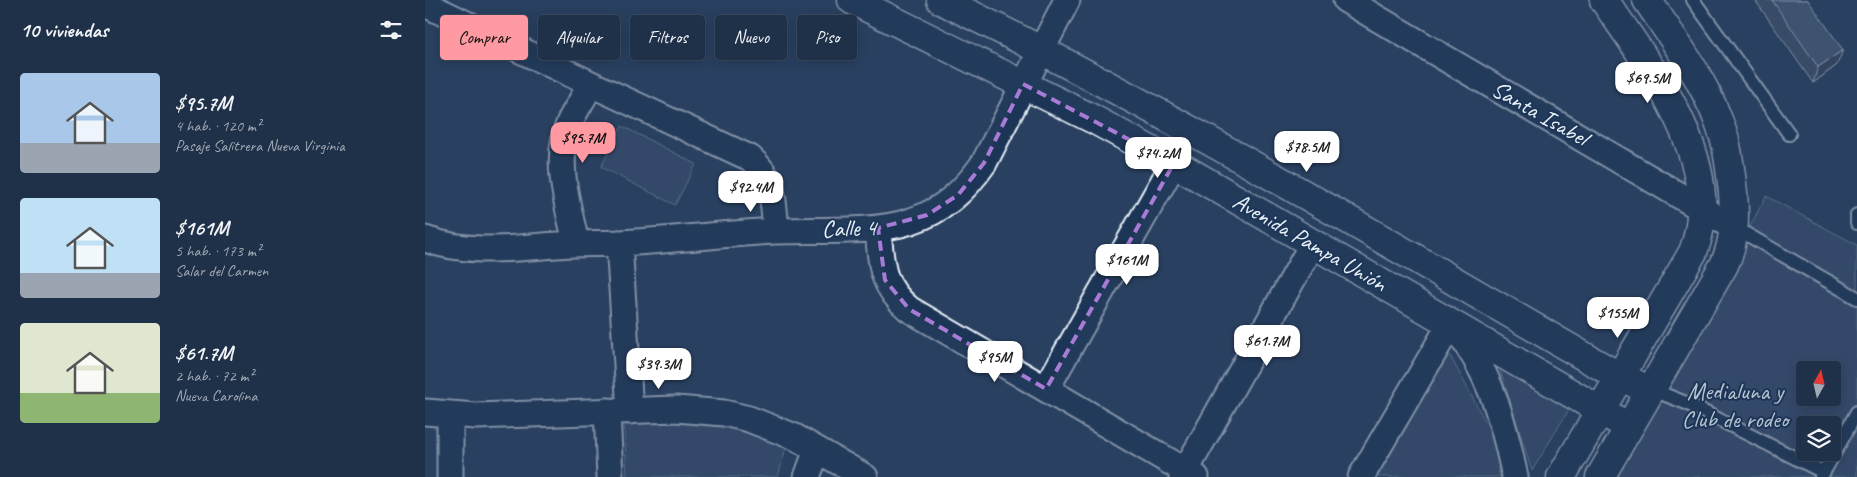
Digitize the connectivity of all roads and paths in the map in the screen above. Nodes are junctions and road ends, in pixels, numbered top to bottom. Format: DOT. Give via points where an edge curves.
graph roads {
  1 [pos="852,0"];
  2 [pos="941,0"];
  3 [pos="1067,0"];
  4 [pos="1347,0"];
  5 [pos="1604,0"];
  6 [pos="1647,0"];
  7 [pos="1693,0"];
  8 [pos="429,8"];
  9 [pos="1041,50"];
  10 [pos="591,84"];
  11 [pos="1023,84"];
  12 [pos="1789,134"];
  13 [pos="1174,163"];
  14 [pos="1702,207"];
  15 [pos="1857,215"];
  16 [pos="1857,223"];
  17 [pos="1733,227"];
  18 [pos="878,228"];
  19 [pos="776,231"];
  20 [pos="425,239"];
  21 [pos="619,243"];
  22 [pos="1313,243"];
  23 [pos="576,244"];
  24 [pos="1857,298"];
  25 [pos="1451,323"];
  26 [pos="1621,376"];
  27 [pos="1046,389"];
  28 [pos="1650,391"];
  29 [pos="1601,410"];
  30 [pos="618,411"];
  31 [pos="425,412"];
  32 [pos="1857,412"];
  33 [pos="450,415"];
  34 [pos="1629,427"];
  35 [pos="817,450"];
  36 [pos="1822,474"];
  37 [pos="1187,475"];
  38 [pos="450,477"];
  39 [pos="610,477"];
  40 [pos="807,477"];
  41 [pos="865,477"];
  42 [pos="1361,477"];
  43 [pos="1515,477"];
  44 [pos="1561,477"];
  45 [pos="1600,477"];
  1 -- 11 [label="street, Avenida Pampa Unión"];
  2 -- 9 [label="street, Avenida Pampa Unión"];
  3 -- 9 [label="street, Calle 4"];
  4 -- 14 [label="street, Santa Isabel"];
  5 -- 14 [label="street" via="1656,76 1684,128 1693,154"];
  6 -- 17 [label="street" via="1697,76 1717,117 1729,167"];
  7 -- 12 [label="lane"];
  8 -- 10 [label="street"];
  9 -- 11 [label="street, Calle 4"];
  9 -- 26 [label="street, Avenida Pampa Unión" via="1187,128"];
  10 -- 19 [label="street" via="751,158 761,166 772,188"];
  10 -- 23 [label="street" via="570,122 562,151 563,179"];
  11 -- 13 [label="street, Avenida Pampa Unión"];
  11 -- 18 [label="street, Calle 4" via="984,163 958,195 919,218"];
  13 -- 22 [label="street, Avenida Pampa Unión"];
  13 -- 27 [label="street"];
  14 -- 17 [label="street, Santa Isabel"];
  14 -- 26 [label="street" via="1701,228 1693,252"];
  15 -- 16 [label="lane"];
  17 -- 24 [label="lane"];
  17 -- 28 [label="street" via="1724,264"];
  18 -- 19 [label="street, Calle 4"];
  18 -- 27 [label="street" via="882,270 898,300"];
  19 -- 21 [label="street, Calle 4"];
  20 -- 23 [label="street, Calle 4" via="452,247 488,250"];
  21 -- 23 [label="street, Calle 4"];
  21 -- 30 [label="street"];
  22 -- 25 [label="street, Avenida Pampa Unión"];
  22 -- 37 [label="street"];
  25 -- 29 [label="street, Avenida Pampa Unión"];
  25 -- 42 [label="street"];
  25 -- 43 [label="street" via="1466,341 1490,385"];
  26 -- 28 [label="street, Avenida Pampa Unión"];
  26 -- 29 [label="street"];
  27 -- 37 [label="street"];
  28 -- 34 [label="street"];
  28 -- 36 [label="lane" via="1686,403"];
  29 -- 34 [label="street, Avenida Pampa Unión"];
  29 -- 44 [label="street"];
  30 -- 33 [label="street"];
  30 -- 35 [label="street" via="676,409 724,413 772,427"];
  30 -- 39 [label="street"];
  31 -- 33 [label="street"];
  32 -- 36 [label="lane"];
  33 -- 38 [label="street"];
  34 -- 45 [label="street"];
  35 -- 40 [label="street"];
  35 -- 41 [label="street"];
}
